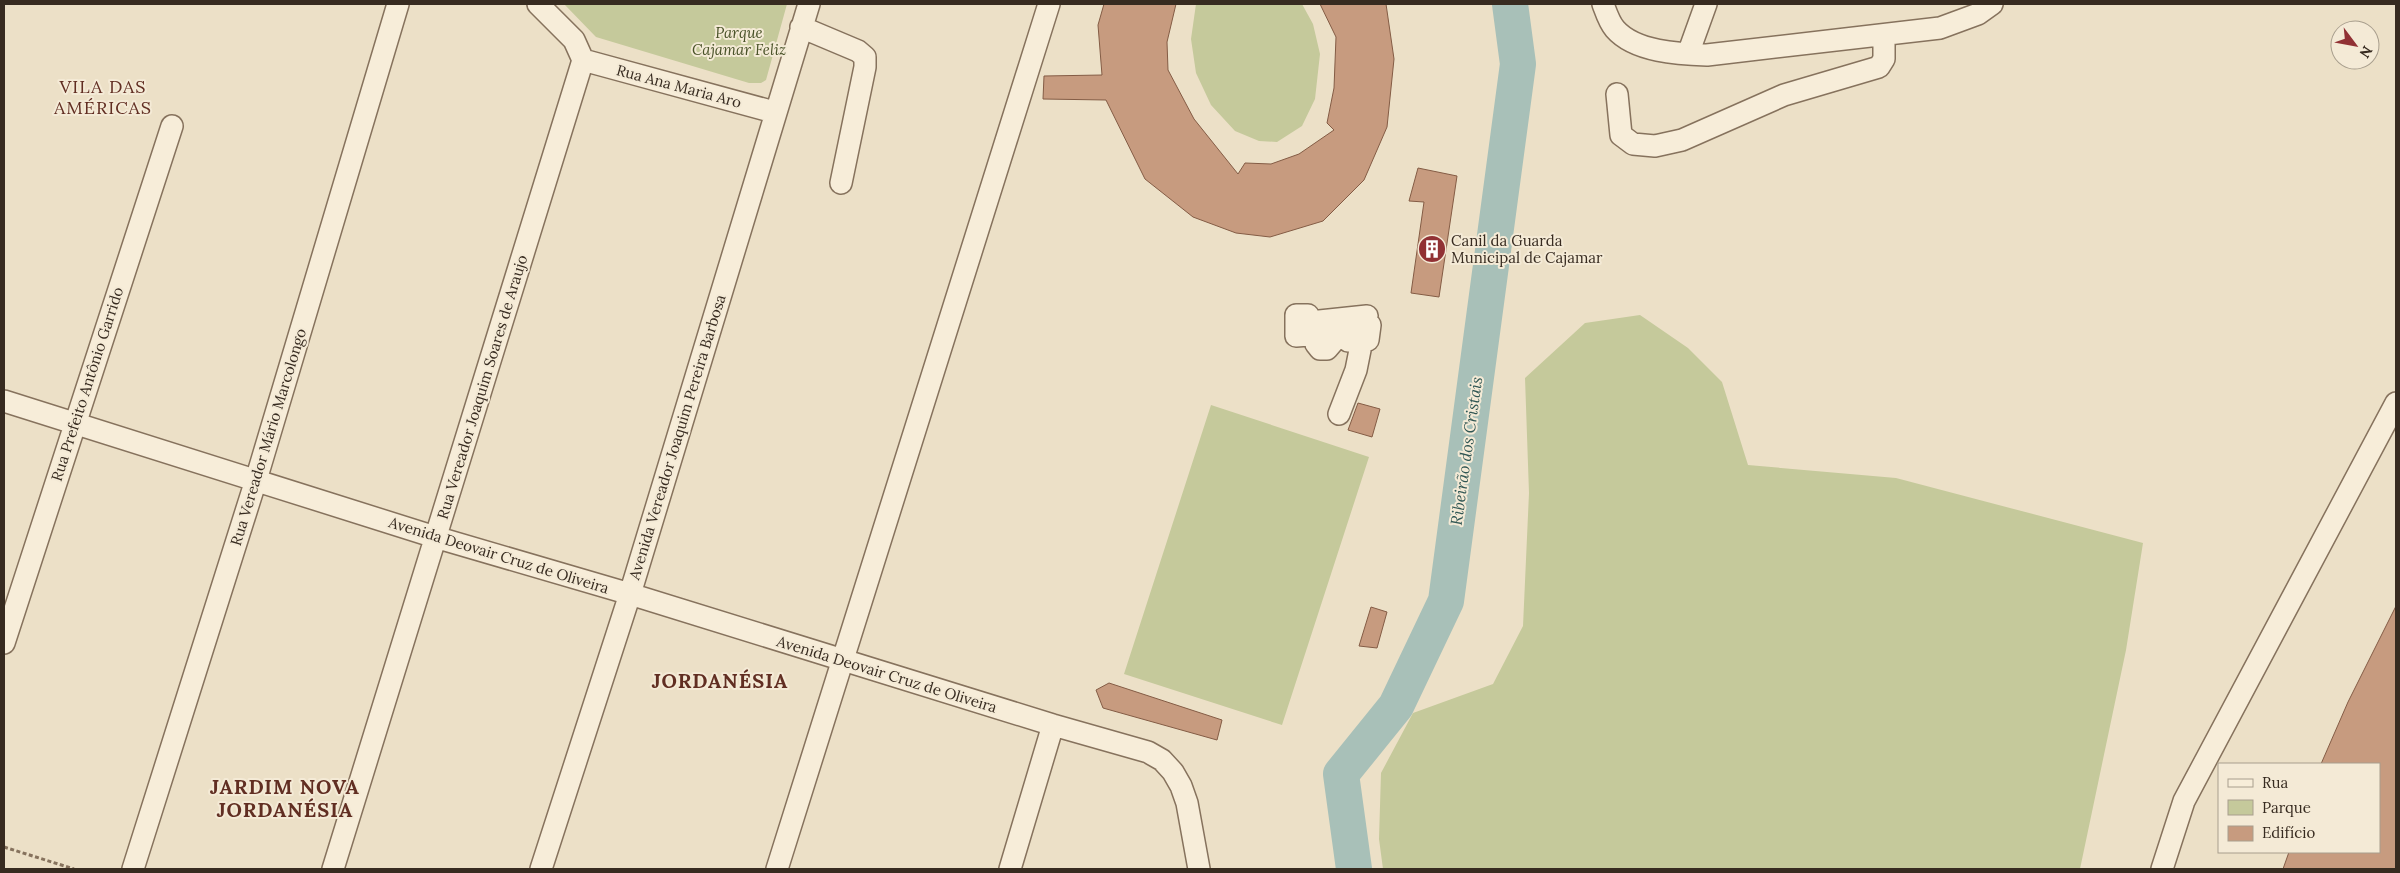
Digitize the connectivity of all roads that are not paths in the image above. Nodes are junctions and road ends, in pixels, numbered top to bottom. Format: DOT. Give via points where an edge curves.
graph roads {
  1 [pos="398,4"];
  2 [pos="538,4"];
  3 [pos="809,4"];
  4 [pos="1049,4"];
  5 [pos="1604,4"];
  6 [pos="1706,4"];
  7 [pos="1992,4"];
  8 [pos="801,27"];
  9 [pos="1884,36"];
  10 [pos="1688,54"];
  11 [pos="583,60"];
  12 [pos="1617,94"];
  13 [pos="774,112"];
  14 [pos="172,126"];
  15 [pos="842,183"];
  16 [pos="1288,308"];
  17 [pos="1367,316"];
  18 [pos="1340,342"];
  19 [pos="4,401"];
  20 [pos="2396,403"];
  21 [pos="1339,414"];
  22 [pos="75,423"];
  23 [pos="256,480"];
  24 [pos="435,537"];
  25 [pos="630,594"];
  26 [pos="4,643"];
  27 [pos="843,661"];
  28 [pos="1053,725"];
  29 [pos="133,869"];
  30 [pos="333,869"];
  31 [pos="541,869"];
  32 [pos="777,869"];
  33 [pos="1010,869"];
  34 [pos="1199,869"];
  35 [pos="2162,869"];
  1 -- 23 [label="street, Rua Vereador Mário Marcolongo"];
  2 -- 11 [label="street" via="574,40"];
  3 -- 8 [label="street, Avenida Vereador Joaquim Pereira Barbosa"];
  4 -- 27 [label="street"];
  5 -- 10 [label="street" via="1615,28 1627,39 1645,47"];
  6 -- 10 [label="street"];
  7 -- 9 [label="street" via="1978,14 1940,28"];
  8 -- 13 [label="street, Avenida Vereador Joaquim Pereira Barbosa"];
  8 -- 15 [label="street" via="865,57"];
  9 -- 10 [label="street"];
  9 -- 12 [label="street" via="1884,59 1879,67 1784,95 1682,140 1655,146 1633,144 1622,135"];
  11 -- 13 [label="street, Rua Ana Maria Aro"];
  11 -- 24 [label="street, Rua Vereador Joaquim Soares de Araujo"];
  13 -- 25 [label="street, Avenida Vereador Joaquim Pereira Barbosa"];
  14 -- 22 [label="street, Rua Prefeito Antônio Garrido"];
  16 -- 18 [label="street" via="1290,345"];
  17 -- 18 [label="street" via="1310,322 1308,315 1296,315 1296,336 1309,335 1309,328 1370,325 1368,340"];
  18 -- 21 [label="street" via="1356,370"];
  19 -- 22 [label="street, Avenida Deovair Cruz de Oliveira"];
  20 -- 35 [label="street" via="2184,801"];
  22 -- 23 [label="street, Avenida Deovair Cruz de Oliveira"];
  22 -- 26 [label="street, Rua Prefeito Antônio Garrido"];
  23 -- 24 [label="street, Avenida Deovair Cruz de Oliveira"];
  23 -- 29 [label="street, Rua Vereador Mário Marcolongo"];
  24 -- 25 [label="street, Avenida Deovair Cruz de Oliveira"];
  24 -- 30 [label="street, Rua Vereador Joaquim Soares de Araujo"];
  25 -- 27 [label="street, Avenida Deovair Cruz de Oliveira"];
  25 -- 31 [label="street, Avenida Vereador Joaquim Pereira Barbosa"];
  27 -- 28 [label="street, Avenida Deovair Cruz de Oliveira"];
  27 -- 32 [label="street"];
  28 -- 33 [label="street"];
  28 -- 34 [label="street, Avenida Deovair Cruz de Oliveira" via="1133,746 1162,760 1174,772 1187,803"];
}
